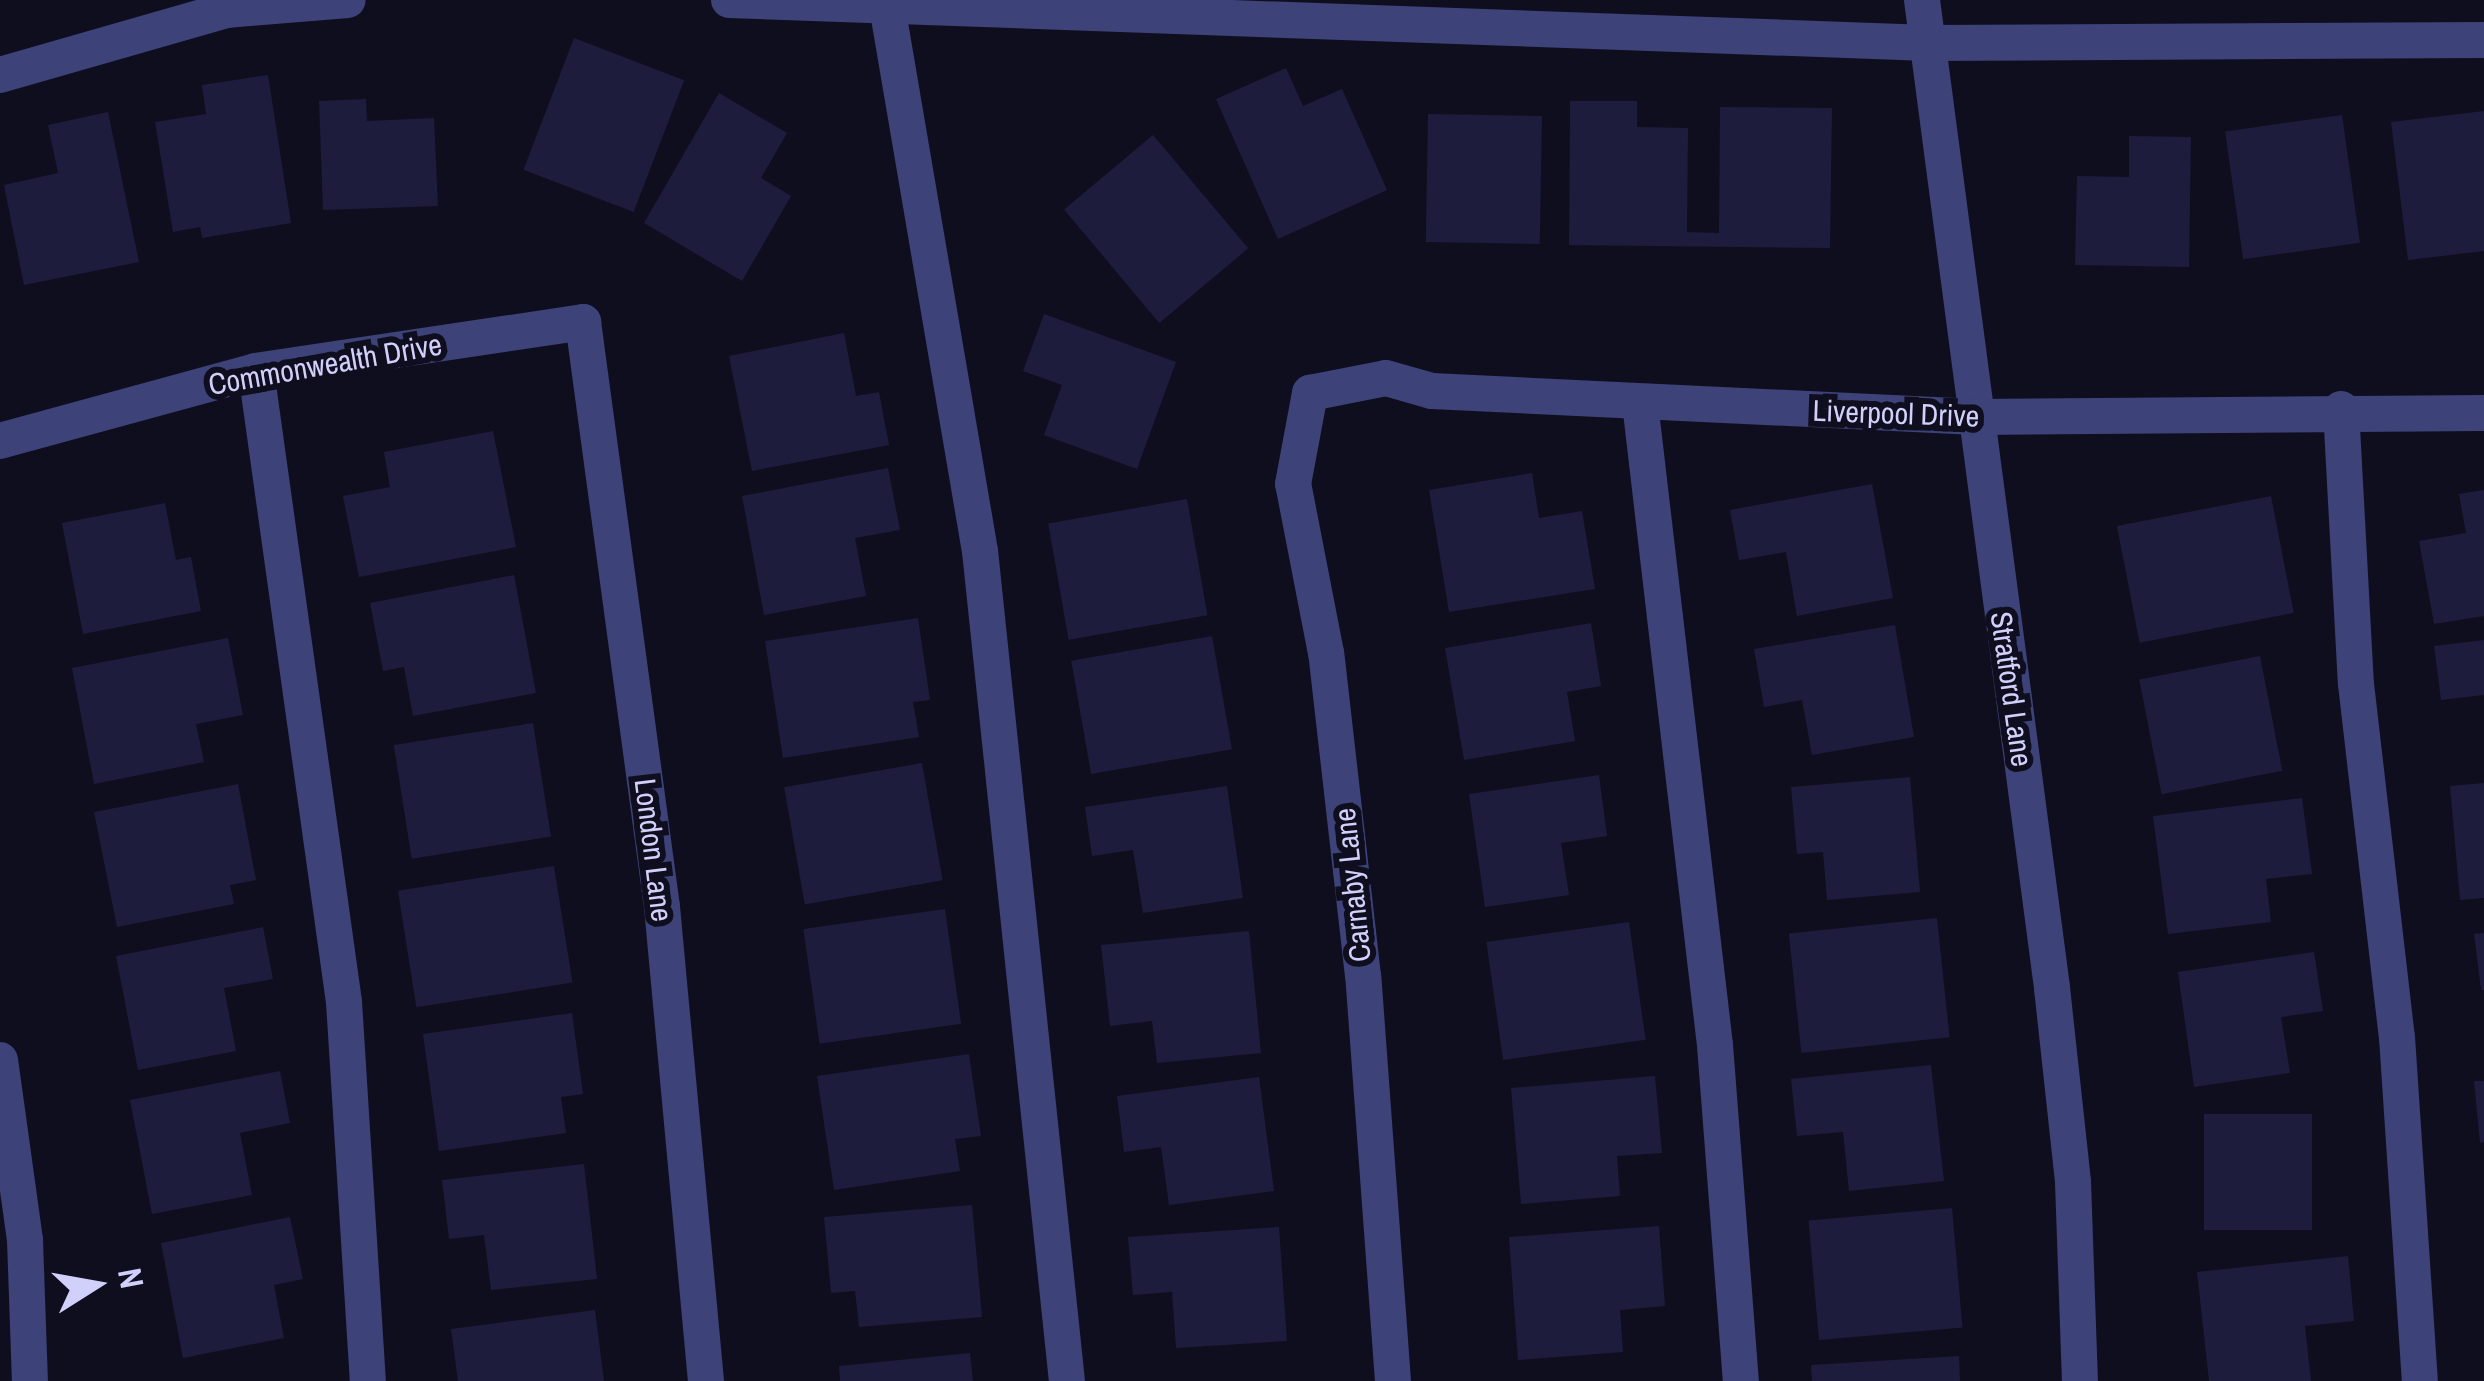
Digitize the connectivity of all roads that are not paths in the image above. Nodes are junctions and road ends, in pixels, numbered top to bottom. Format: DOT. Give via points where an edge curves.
graph roads {
  1 [pos="348,0"];
  2 [pos="729,0"];
  3 [pos="1922,0"];
  4 [pos="886,6"];
  5 [pos="2484,40"];
  6 [pos="1928,43"];
  7 [pos="0,75"];
  8 [pos="584,322"];
  9 [pos="256,371"];
  10 [pos="1310,393"];
  11 [pos="1640,403"];
  12 [pos="2342,409"];
  13 [pos="2484,413"];
  14 [pos="1976,417"];
  15 [pos="0,441"];
  16 [pos="0,1060"];
  17 [pos="30,1381"];
  18 [pos="368,1381"];
  19 [pos="706,1381"];
  20 [pos="1067,1381"];
  21 [pos="1393,1381"];
  22 [pos="1742,1381"];
  23 [pos="2080,1381"];
  24 [pos="2420,1381"];
  1 -- 7 [label="street" via="226,10"];
  2 -- 4 [label="street"];
  3 -- 6 [label="street, Stratford Lane"];
  4 -- 6 [label="street"];
  4 -- 20 [label="street" via="980,551"];
  5 -- 6 [label="street"];
  6 -- 14 [label="street, Stratford Lane"];
  8 -- 9 [label="street, Commonwealth Drive"];
  8 -- 19 [label="street, London Lane" via="662,907"];
  9 -- 15 [label="street, Commonwealth Drive"];
  9 -- 18 [label="street" via="344,1002"];
  10 -- 11 [label="street, Liverpool Drive" via="1386,378 1432,391"];
  10 -- 21 [label="street, Carnaby Lane" via="1293,484 1326,653 1363,976"];
  11 -- 14 [label="street, Liverpool Drive"];
  11 -- 22 [label="street" via="1714,1045"];
  12 -- 13 [label="street, Liverpool Drive"];
  12 -- 14 [label="street, Liverpool Drive"];
  12 -- 24 [label="street" via="2356,684 2397,1037"];
  14 -- 23 [label="street, Stratford Lane" via="2073,1182"];
  16 -- 17 [label="street" via="25,1240"];
}
